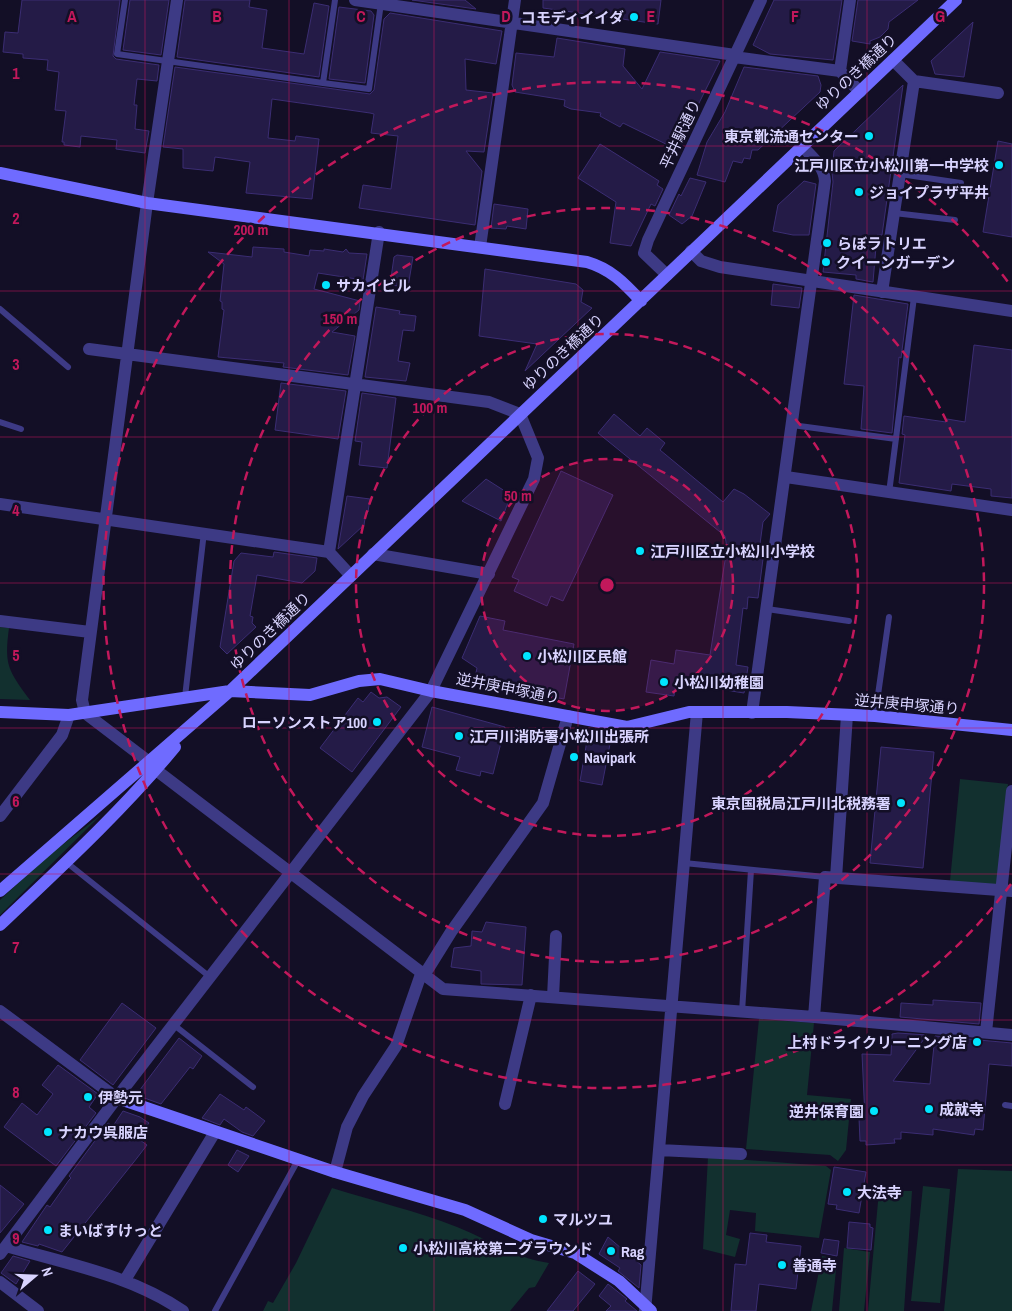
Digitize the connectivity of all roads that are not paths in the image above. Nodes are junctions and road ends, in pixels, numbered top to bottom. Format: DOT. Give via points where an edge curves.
graph roads {
  1 [pos="125,0"];
  2 [pos="177,0"];
  3 [pos="334,0"];
  4 [pos="355,0"];
  5 [pos="515,0"];
  6 [pos="761,0"];
  7 [pos="850,0"];
  8 [pos="956,0"];
  9 [pos="381,3"];
  10 [pos="512,23"];
  11 [pos="734,56"];
  12 [pos="893,60"];
  13 [pos="168,61"];
  14 [pos="840,71"];
  15 [pos="914,80"];
  16 [pos="323,83"];
  17 [pos="860,92"];
  18 [pos="998,93"];
  19 [pos="802,146"];
  20 [pos="0,174"];
  21 [pos="900,174"];
  22 [pos="962,183"];
  23 [pos="147,203"];
  24 [pos="894,213"];
  25 [pos="955,220"];
  26 [pos="379,232"];
  27 [pos="480,247"];
  28 [pos="691,251"];
  29 [pos="667,275"];
  30 [pos="810,281"];
  31 [pos="882,292"];
  32 [pos="914,297"];
  33 [pos="641,301"];
  34 [pos="0,309"];
  35 [pos="1012,310"];
  36 [pos="89,350"];
  37 [pos="128,355"];
  38 [pos="68,367"];
  39 [pos="353,384"];
  40 [pos="520,414"];
  41 [pos="0,422"];
  42 [pos="792,425"];
  43 [pos="21,429"];
  44 [pos="896,439"];
  45 [pos="786,477"];
  46 [pos="889,492"];
  47 [pos="0,504"];
  48 [pos="1012,510"];
  49 [pos="105,518"];
  50 [pos="204,532"];
  51 [pos="329,552"];
  52 [pos="373,554"];
  53 [pos="489,574"];
  54 [pos="350,576"];
  55 [pos="767,609"];
  56 [pos="889,617"];
  57 [pos="0,621"];
  58 [pos="849,621"];
  59 [pos="90,632"];
  60 [pos="230,691"];
  61 [pos="431,691"];
  62 [pos="185,697"];
  63 [pos="0,712"];
  64 [pos="696,712"];
  65 [pos="85,713"];
  66 [pos="752,713"];
  67 [pos="70,715"];
  68 [pos="847,715"];
  69 [pos="568,716"];
  70 [pos="875,716"];
  71 [pos="1012,730"];
  72 [pos="152,766"];
  73 [pos="1012,791"];
  74 [pos="0,816"];
  75 [pos="1010,843"];
  76 [pos="66,862"];
  77 [pos="684,863"];
  78 [pos="751,870"];
  79 [pos="290,872"];
  80 [pos="830,878"];
  81 [pos="0,891"];
  82 [pos="1007,891"];
  83 [pos="0,925"];
  84 [pos="556,936"];
  85 [pos="423,973"];
  86 [pos="210,977"];
  87 [pos="531,995"];
  88 [pos="553,996"];
  89 [pos="672,1006"];
  90 [pos="0,1011"];
  91 [pos="742,1012"];
  92 [pos="814,1017"];
  93 [pos="174,1025"];
  94 [pos="986,1032"];
  95 [pos="1012,1035"];
  96 [pos="253,1087"];
  97 [pos="117,1098"];
  98 [pos="505,1104"];
  99 [pos="1004,1105"];
  100 [pos="1012,1106"];
  101 [pos="215,1132"];
  102 [pos="660,1150"];
  103 [pos="741,1154"];
  104 [pos="298,1160"];
  105 [pos="335,1172"];
  106 [pos="2,1252"];
  107 [pos="125,1280"];
  108 [pos="0,1282"];
  109 [pos="648,1310"];
  110 [pos="38,1311"];
  111 [pos="183,1311"];
  112 [pos="215,1311"];
  1 -- 13 [label="lane" via="117,54"];
  2 -- 13 [label="street"];
  3 -- 16 [label="lane"];
  4 -- 9 [label="street"];
  5 -- 10 [label="street"];
  6 -- 11 [label="street, 平井駅通り"];
  7 -- 14 [label="street"];
  8 -- 12 [label="main road, ゆりのき橋通り"];
  9 -- 10 [label="street"];
  9 -- 16 [label="lane" via="369,89"];
  10 -- 11 [label="street"];
  10 -- 27 [label="street"];
  11 -- 14 [label="street"];
  11 -- 29 [label="street, 平井駅通り" via="644,253"];
  12 -- 15 [label="street"];
  12 -- 17 [label="main road, ゆりのき橋通り"];
  13 -- 16 [label="lane"];
  13 -- 23 [label="street"];
  14 -- 17 [label="street"];
  15 -- 18 [label="street"];
  15 -- 21 [label="street"];
  17 -- 19 [label="main road, ゆりのき橋通り"];
  19 -- 28 [label="main road, ゆりのき橋通り"];
  19 -- 30 [label="street" via="824,173"];
  20 -- 23 [label="main road"];
  21 -- 22 [label="lane"];
  21 -- 24 [label="street"];
  23 -- 26 [label="main road"];
  23 -- 37 [label="street"];
  24 -- 25 [label="lane"];
  24 -- 31 [label="street"];
  26 -- 27 [label="main road"];
  26 -- 39 [label="street"];
  27 -- 33 [label="main road" via="598,265 620,278"];
  28 -- 29 [label="main road, ゆりのき橋通り"];
  28 -- 30 [label="street" via="701,261 720,267"];
  29 -- 33 [label="main road, ゆりのき橋通り"];
  30 -- 31 [label="street"];
  30 -- 42 [label="street"];
  31 -- 32 [label="street"];
  32 -- 35 [label="street"];
  32 -- 44 [label="lane"];
  33 -- 40 [label="main road, ゆりのき橋通り"];
  34 -- 38 [label="lane"];
  36 -- 37 [label="street"];
  37 -- 39 [label="street"];
  37 -- 49 [label="street"];
  39 -- 40 [label="street" via="489,402"];
  39 -- 51 [label="street"];
  40 -- 52 [label="main road, ゆりのき橋通り"];
  40 -- 53 [label="street" via="538,458 534,479"];
  41 -- 43 [label="lane"];
  42 -- 44 [label="lane"];
  42 -- 45 [label="street"];
  44 -- 46 [label="lane"];
  45 -- 46 [label="street"];
  45 -- 55 [label="street"];
  46 -- 48 [label="street"];
  47 -- 49 [label="street"];
  49 -- 50 [label="street"];
  49 -- 59 [label="street"];
  50 -- 51 [label="street"];
  50 -- 62 [label="lane"];
  51 -- 54 [label="street"];
  52 -- 53 [label="street"];
  52 -- 54 [label="main road, ゆりのき橋通り"];
  53 -- 61 [label="street"];
  54 -- 60 [label="main road, ゆりのき橋通り"];
  55 -- 58 [label="lane"];
  55 -- 66 [label="street"];
  56 -- 70 [label="lane"];
  57 -- 59 [label="street"];
  59 -- 65 [label="street" via="82,700"];
  60 -- 61 [label="main road, 逆井庚申塚通り" via="310,695 359,681 380,679"];
  60 -- 62 [label="main road, 逆井庚申塚通り"];
  60 -- 72 [label="main road, ゆりのき橋通り"];
  61 -- 69 [label="main road, 逆井庚申塚通り"];
  61 -- 79 [label="street"];
  62 -- 65 [label="main road, 逆井庚申塚通り"];
  63 -- 67 [label="main road, 逆井庚申塚通り"];
  64 -- 66 [label="main road, 逆井庚申塚通り"];
  64 -- 69 [label="main road, 逆井庚申塚通り" via="627,727"];
  64 -- 77 [label="street"];
  65 -- 67 [label="main road, 逆井庚申塚通り"];
  65 -- 72 [label="street"];
  66 -- 68 [label="main road, 逆井庚申塚通り"];
  67 -- 74 [label="street" via="62,735"];
  68 -- 70 [label="main road, 逆井庚申塚通り"];
  68 -- 80 [label="street"];
  69 -- 85 [label="street" via="543,804"];
  70 -- 71 [label="main road, 逆井庚申塚通り"];
  72 -- 76 [label="main road, ゆりのき橋通り"];
  72 -- 79 [label="street"];
  72 -- 81 [label="main road, ゆりのき橋通り"];
  73 -- 75 [label="street"];
  75 -- 82 [label="street"];
  76 -- 83 [label="main road, ゆりのき橋通り"];
  76 -- 86 [label="lane"];
  77 -- 78 [label="lane"];
  77 -- 89 [label="street"];
  78 -- 80 [label="lane"];
  78 -- 91 [label="lane"];
  79 -- 85 [label="street"];
  79 -- 86 [label="street"];
  80 -- 82 [label="street"];
  80 -- 92 [label="street"];
  82 -- 94 [label="street"];
  84 -- 88 [label="street"];
  85 -- 87 [label="street" via="443,989"];
  85 -- 105 [label="street" via="396,1046 347,1127"];
  86 -- 93 [label="street"];
  87 -- 88 [label="street"];
  87 -- 98 [label="street"];
  88 -- 89 [label="street"];
  89 -- 91 [label="street"];
  89 -- 102 [label="street"];
  90 -- 97 [label="street"];
  91 -- 92 [label="street"];
  92 -- 94 [label="street"];
  93 -- 96 [label="lane"];
  93 -- 97 [label="street"];
  94 -- 95 [label="street"];
  97 -- 101 [label="main road"];
  97 -- 106 [label="street"];
  99 -- 100 [label="lane"];
  101 -- 104 [label="main road"];
  101 -- 107 [label="street"];
  102 -- 103 [label="street"];
  102 -- 109 [label="street"];
  104 -- 105 [label="main road"];
  104 -- 112 [label="lane"];
  105 -- 109 [label="main road" via="465,1210 531,1240 575,1253 619,1281"];
  106 -- 107 [label="street"];
  107 -- 111 [label="street" via="165,1298"];
  108 -- 110 [label="street"];
}
